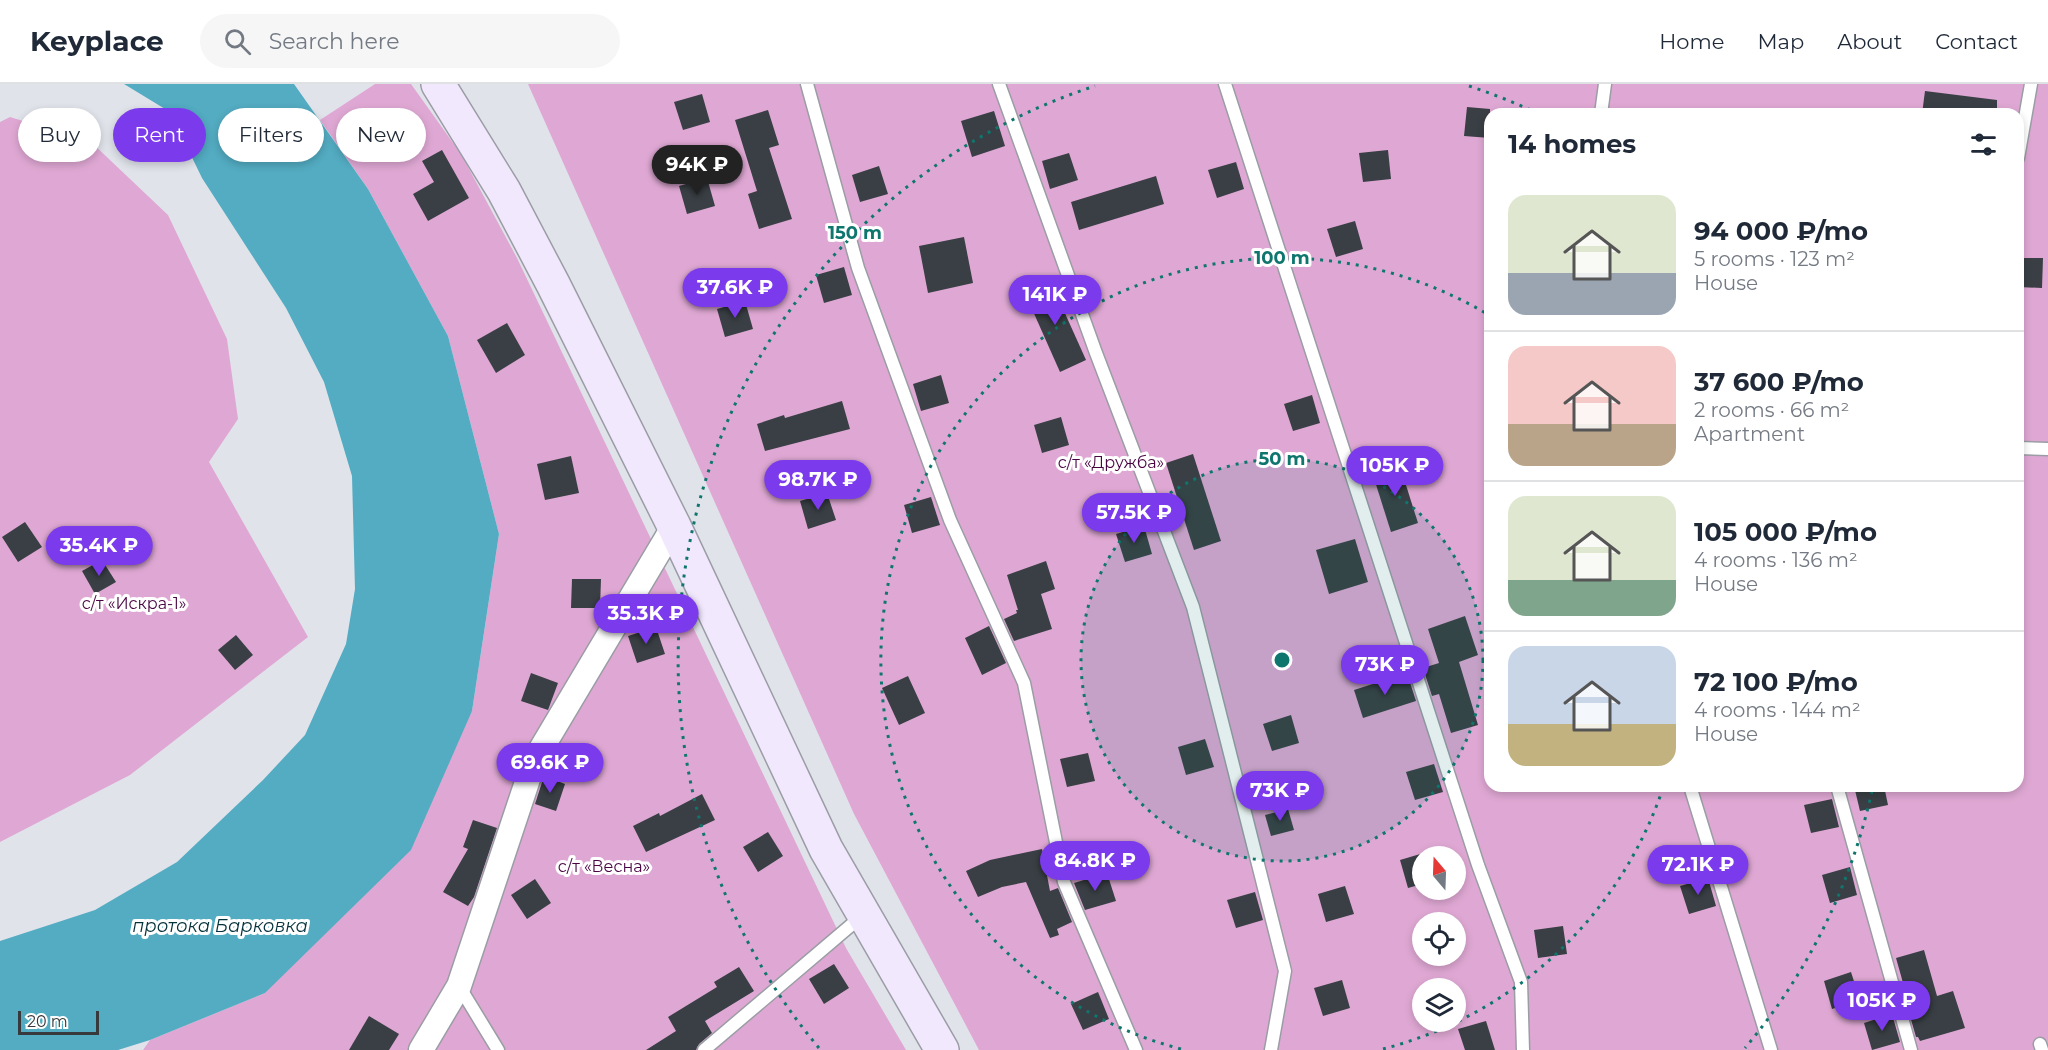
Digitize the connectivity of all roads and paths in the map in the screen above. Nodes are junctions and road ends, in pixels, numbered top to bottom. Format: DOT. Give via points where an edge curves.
graph roads {
  1 [pos="438,84"];
  2 [pos="807,84"];
  3 [pos="999,84"];
  4 [pos="1225,84"];
  5 [pos="1605,84"];
  6 [pos="2031,84"];
  7 [pos="1602,108"];
  8 [pos="2024,124"];
  9 [pos="2024,448"];
  10 [pos="2048,448"];
  11 [pos="674,526"];
  12 [pos="1692,792"];
  13 [pos="1839,792"];
  14 [pos="864,915"];
  15 [pos="459,986"];
  16 [pos="421,1050"];
  17 [pos="498,1050"];
  18 [pos="704,1050"];
  19 [pos="942,1050"];
  20 [pos="1136,1050"];
  21 [pos="1271,1050"];
  22 [pos="1523,1050"];
  23 [pos="1771,1050"];
  24 [pos="1911,1050"];
  1 -- 11 [label="main road" via="504,192"];
  2 -- 20 [label="lane" via="858,268 950,520 1024,683 1064,882"];
  3 -- 21 [label="lane" via="1192,607 1285,971"];
  4 -- 22 [label="lane" via="1478,865 1521,982"];
  5 -- 7 [label="lane"];
  6 -- 8 [label="lane"];
  9 -- 10 [label="lane"];
  11 -- 14 [label="main road" via="826,849"];
  11 -- 15 [label="street" via="534,761"];
  12 -- 23 [label="lane"];
  13 -- 24 [label="lane"];
  14 -- 18 [label="lane"];
  14 -- 19 [label="main road"];
  15 -- 16 [label="street"];
  15 -- 17 [label="lane"];
}
